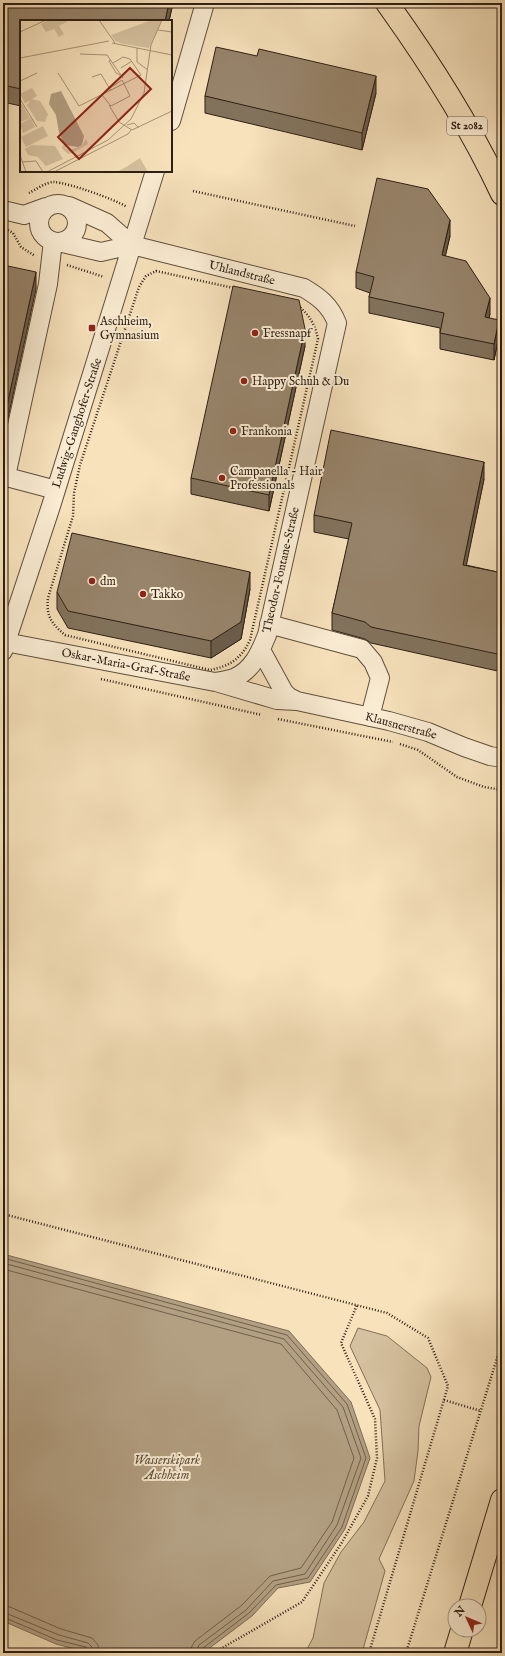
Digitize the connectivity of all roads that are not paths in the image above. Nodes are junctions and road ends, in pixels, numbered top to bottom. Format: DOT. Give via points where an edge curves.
graph roads {
  1 [pos="205,3"];
  2 [pos="387,3"];
  3 [pos="173,116"];
  4 [pos="155,172"];
  5 [pos="502,194"];
  6 [pos="69,206"];
  7 [pos="46,207"];
  8 [pos="3,210"];
  9 [pos="24,215"];
  10 [pos="51,239"];
  11 [pos="132,246"];
  12 [pos="337,323"];
  13 [pos="4,476"];
  14 [pos="56,490"];
  15 [pos="269,624"];
  16 [pos="4,647"];
  17 [pos="261,650"];
  18 [pos="245,671"];
  19 [pos="215,682"];
  20 [pos="297,701"];
  21 [pos="370,717"];
  22 [pos="502,758"];
  23 [pos="502,1500"];
  24 [pos="472,1598"];
  25 [pos="460,1638"];
  26 [pos="455,1653"];
  1 -- 3 [label="street"];
  2 -- 5 [label="main road, St 2082" via="464,121"];
  4 -- 11 [label="street, Ludwig-Ganghofer-Straße"];
  6 -- 7 [label="street, Uhlandstraße" via="57,203"];
  6 -- 10 [label="street" via="77,218 75,233 67,240"];
  6 -- 11 [label="street, Uhlandstraße" via="107,223"];
  7 -- 9 [label="street, Uhlandstraße"];
  7 -- 10 [label="street" via="39,220"];
  8 -- 9 [label="street"];
  9 -- 10 [label="street"];
  10 -- 11 [label="street, Uhlandstraße" via="101,252"];
  10 -- 13 [label="street" via="48,284"];
  11 -- 12 [label="street, Uhlandstraße" via="304,288 327,305"];
  11 -- 14 [label="street, Ludwig-Ganghofer-Straße"];
  12 -- 15 [label="street, Theodor-Fontane-Straße"];
  13 -- 14 [label="street"];
  14 -- 16 [label="street, Ludwig-Ganghofer-Straße"];
  15 -- 17 [label="street, Theodor-Fontane-Straße"];
  15 -- 21 [label="street" via="362,649 373,662 380,678"];
  16 -- 19 [label="street, Oskar-Maria-Graf-Straße"];
  17 -- 18 [label="street, Theodor-Fontane-Straße"];
  17 -- 20 [label="street, Klausnerstraße" via="284,692"];
  18 -- 19 [label="street, Oskar-Maria-Graf-Straße" via="234,678"];
  19 -- 20 [label="street, Klausnerstraße" via="277,700"];
  20 -- 21 [label="street, Klausnerstraße"];
  21 -- 22 [label="street, Klausnerstraße" via="428,732 464,747"];
  23 -- 24 [label="main road"];
  25 -- 26 [label="main road"];
}
